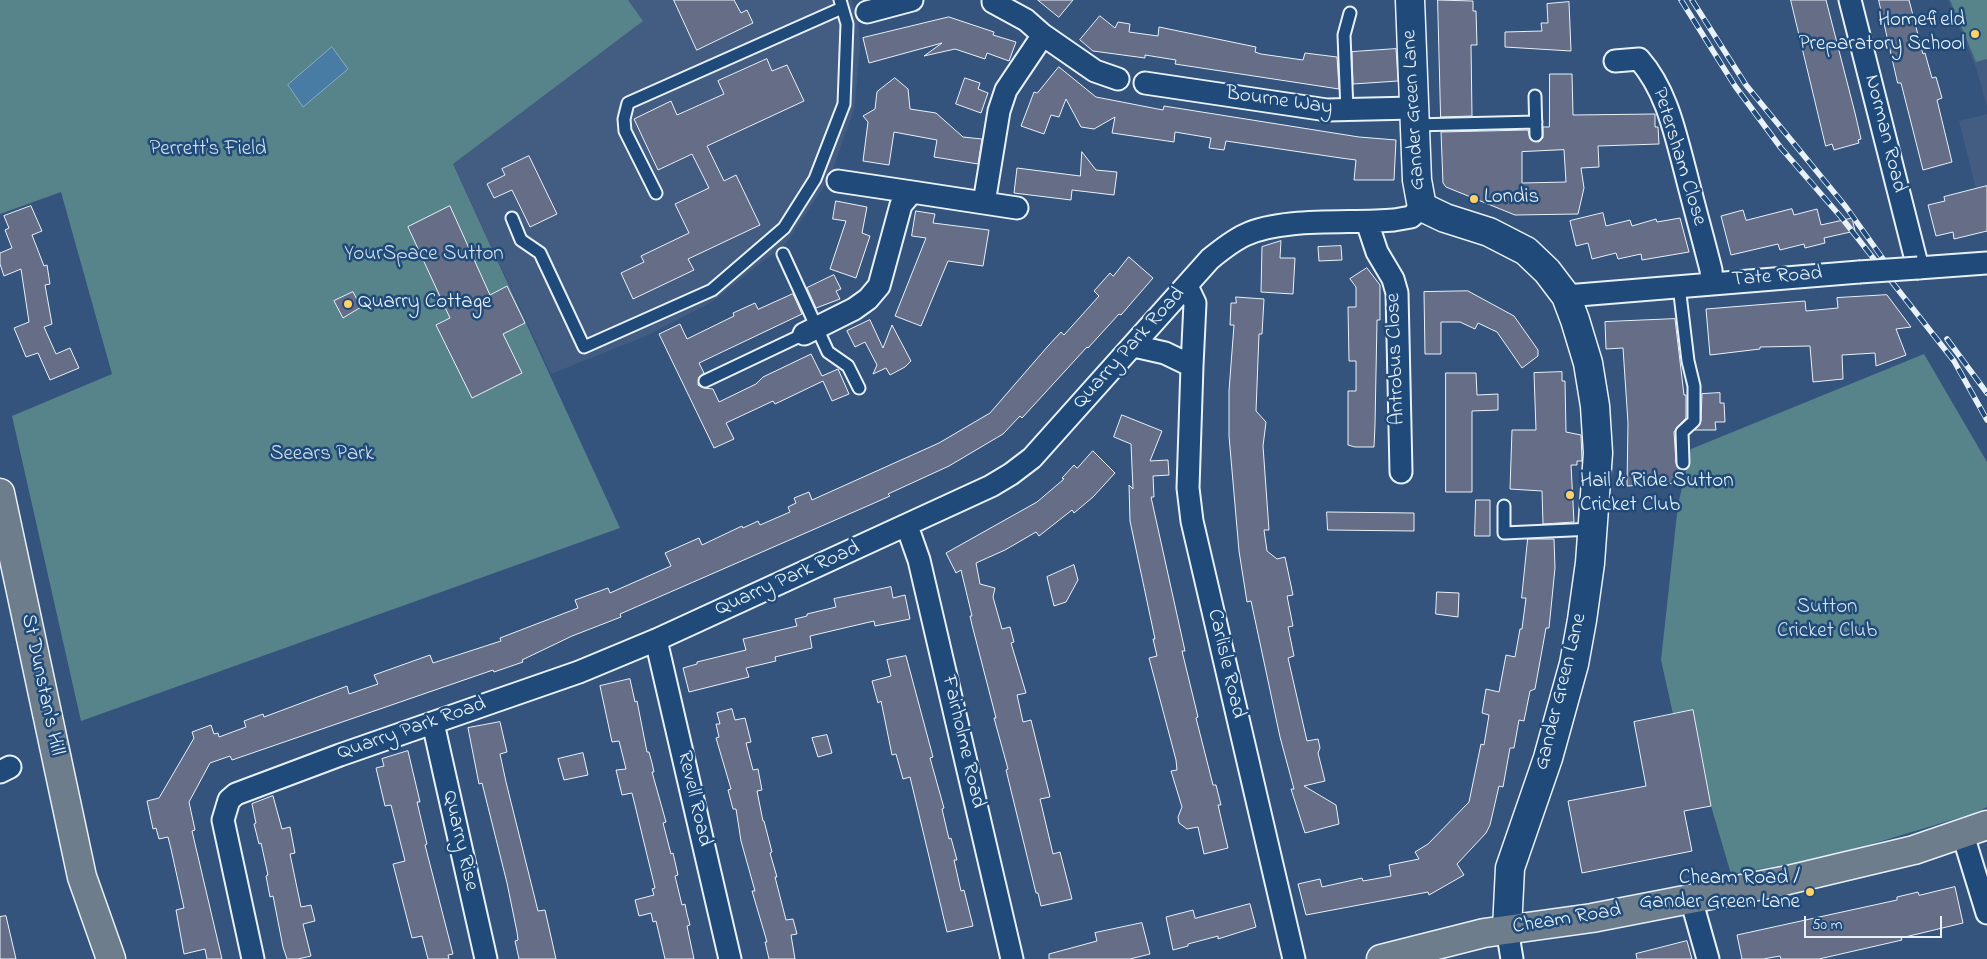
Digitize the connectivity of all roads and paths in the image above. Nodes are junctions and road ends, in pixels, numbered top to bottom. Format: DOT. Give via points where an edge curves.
graph roads {
  1 [pos="912,0"];
  2 [pos="1410,0"];
  3 [pos="1850,0"];
  4 [pos="989,1"];
  5 [pos="841,4"];
  6 [pos="867,12"];
  7 [pos="1350,13"];
  8 [pos="1044,34"];
  9 [pos="1615,61"];
  10 [pos="1118,79"];
  11 [pos="1145,83"];
  12 [pos="1535,96"];
  13 [pos="1347,111"];
  14 [pos="1414,116"];
  15 [pos="1536,122"];
  16 [pos="1536,135"];
  17 [pos="838,181"];
  18 [pos="912,192"];
  19 [pos="656,193"];
  20 [pos="984,204"];
  21 [pos="1422,207"];
  22 [pos="1017,208"];
  23 [pos="512,218"];
  24 [pos="1367,222"];
  25 [pos="783,254"];
  26 [pos="1987,263"];
  27 [pos="1918,268"];
  28 [pos="1712,283"];
  29 [pos="1187,286"];
  30 [pos="1679,286"];
  31 [pos="1566,296"];
  32 [pos="810,331"];
  33 [pos="1134,346"];
  34 [pos="1192,366"];
  35 [pos="705,381"];
  36 [pos="859,388"];
  37 [pos="1684,462"];
  38 [pos="1401,472"];
  39 [pos="0,493"];
  40 [pos="1504,506"];
  41 [pos="907,526"];
  42 [pos="1593,529"];
  43 [pos="656,640"];
  44 [pos="433,723"];
  45 [pos="1975,830"];
  46 [pos="82,877"];
  47 [pos="1692,899"];
  48 [pos="1987,913"];
  49 [pos="1507,929"];
  50 [pos="91,959"];
  51 [pos="111,959"];
  52 [pos="253,959"];
  53 [pos="486,959"];
  54 [pos="730,959"];
  55 [pos="1012,959"];
  56 [pos="1294,959"];
  57 [pos="1381,959"];
  58 [pos="1512,959"];
  59 [pos="1708,959"];
  1 -- 6 [label="street"];
  2 -- 14 [label="street, Gander Green Lane"];
  3 -- 27 [label="street, Norman Road"];
  4 -- 8 [label="street" via="1026,20"];
  5 -- 19 [label="lane" via="628,103 625,131"];
  5 -- 23 [label="lane" via="847,24 844,104 815,179 784,228 712,290 584,347 540,253 521,240"];
  7 -- 13 [label="lane" via="1344,35"];
  8 -- 10 [label="street" via="1095,71"];
  8 -- 20 [label="street" via="1006,90 999,112"];
  9 -- 28 [label="street, Petersham Close" via="1639,59 1661,90"];
  11 -- 13 [label="street, Bourne Way"];
  12 -- 15 [label="lane"];
  13 -- 14 [label="street, Bourne Way"];
  14 -- 15 [label="lane"];
  14 -- 21 [label="street, Gander Green Lane" via="1418,192"];
  15 -- 16 [label="lane"];
  17 -- 18 [label="street"];
  18 -- 20 [label="street"];
  18 -- 32 [label="street" via="901,205 879,286 854,309"];
  20 -- 22 [label="street"];
  21 -- 24 [label="street, Quarry Park Road" via="1411,217"];
  21 -- 31 [label="street, Gander Green Lane" via="1489,232 1526,251 1548,271"];
  24 -- 29 [label="street, Quarry Park Road" via="1274,227 1246,234 1210,259"];
  24 -- 38 [label="street, Antrobus Close" via="1397,293"];
  25 -- 32 [label="lane"];
  26 -- 27 [label="street, Tate Road"];
  27 -- 28 [label="street, Tate Road, bridge"];
  28 -- 30 [label="street, Tate Road"];
  29 -- 33 [label="street, Quarry Park Road"];
  29 -- 34 [label="street, Carlisle Road" via="1195,303"];
  30 -- 31 [label="street, Tate Road"];
  30 -- 37 [label="lane" via="1694,386 1694,421 1682,432"];
  31 -- 42 [label="street, Gander Green Lane" via="1588,363 1596,406 1598,453"];
  32 -- 35 [label="lane"];
  32 -- 36 [label="lane" via="828,352 848,366"];
  33 -- 34 [label="street" via="1165,354"];
  33 -- 41 [label="street, Quarry Park Road" via="1032,458 1011,474"];
  34 -- 56 [label="street, Carlisle Road" via="1188,488 1192,522"];
  39 -- 46 [label="highway, St Dunstan's Hill"];
  40 -- 42 [label="lane" via="1504,533"];
  41 -- 43 [label="street, Quarry Park Road"];
  41 -- 55 [label="street, Fairholme Road" via="919,560"];
  42 -- 49 [label="street, Gander Green Lane" via="1574,664 1548,758 1510,868"];
  43 -- 44 [label="street, Quarry Park Road" via="578,672"];
  43 -- 54 [label="street, Revell Road"];
  44 -- 52 [label="street, Quarry Park Road" via="248,788 229,800 224,810 224,832"];
  44 -- 53 [label="street, Quarry Rise"];
  45 -- 47 [label="highway, Cheam Road" via="1858,864"];
  45 -- 48 [label="street"];
  46 -- 50 [label="highway, St Dunstan's Hill"];
  46 -- 51 [label="highway, St Dunstan's Hill"];
  47 -- 49 [label="highway, Cheam Road" via="1592,918"];
  47 -- 59 [label="street"];
  49 -- 57 [label="highway, Cheam Road"];
  49 -- 58 [label="street"];
}
